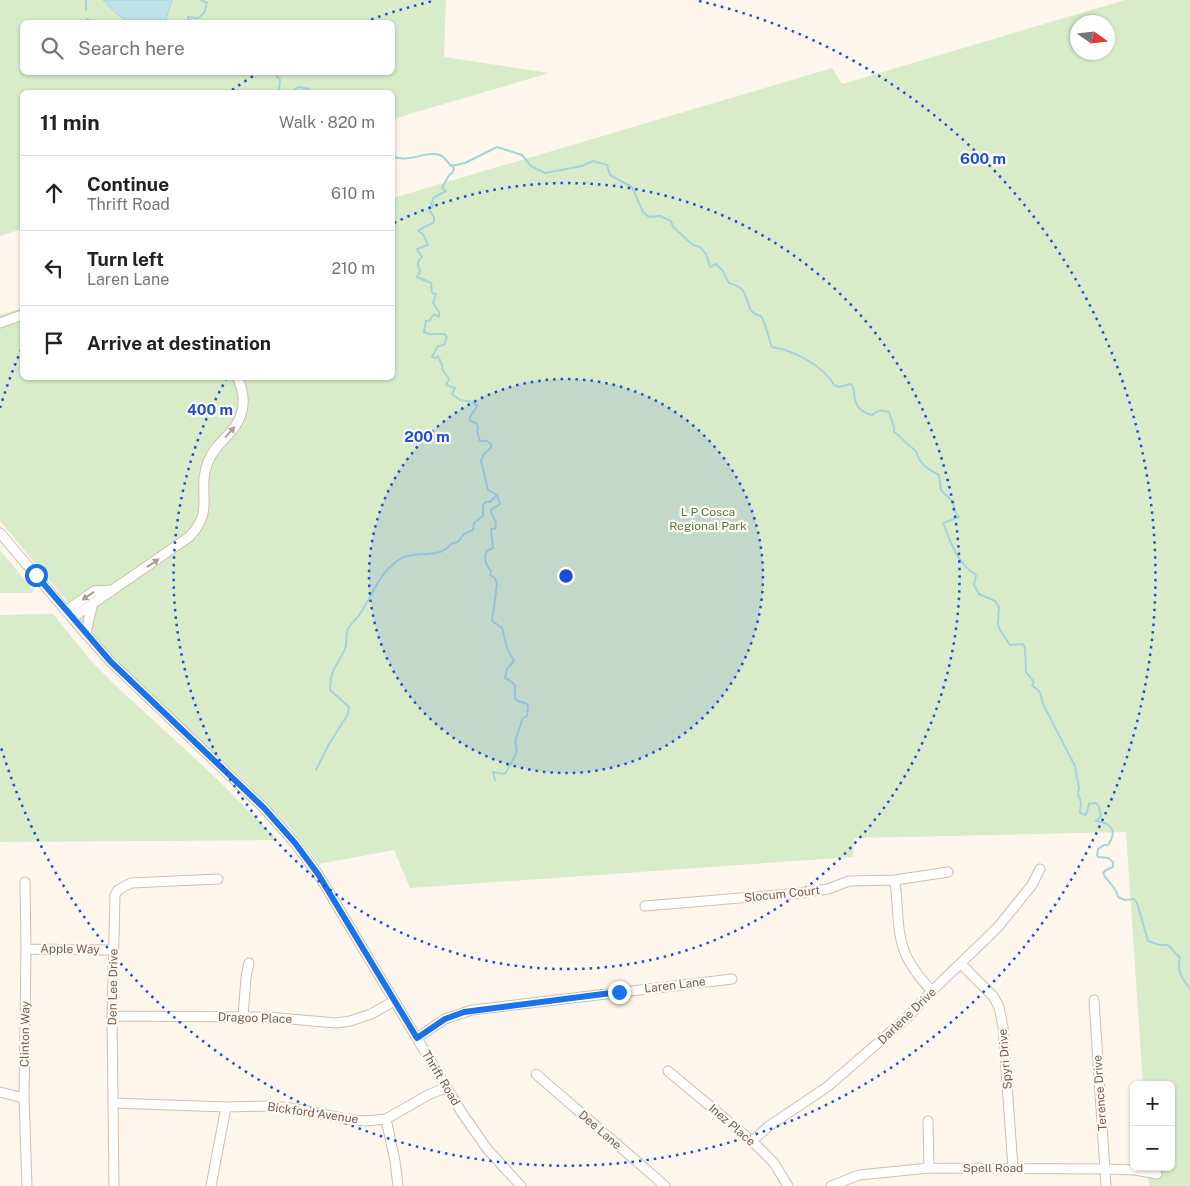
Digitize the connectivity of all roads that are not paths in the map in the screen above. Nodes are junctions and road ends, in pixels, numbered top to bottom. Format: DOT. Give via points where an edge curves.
graph roads {
  1 [pos="20,316"];
  2 [pos="0,323"];
  3 [pos="239,380"];
  4 [pos="0,533"];
  5 [pos="113,590"];
  6 [pos="93,604"];
  7 [pos="69,615"];
  8 [pos="86,635"];
  9 [pos="1040,869"];
  10 [pos="948,872"];
  11 [pos="218,879"];
  12 [pos="895,880"];
  13 [pos="25,882"];
  14 [pos="645,906"];
  15 [pos="26,948"];
  16 [pos="113,950"];
  17 [pos="249,963"];
  18 [pos="962,964"];
  19 [pos="732,979"];
  20 [pos="932,991"];
  21 [pos="1094,1000"];
  22 [pos="394,1001"];
  23 [pos="112,1016"];
  24 [pos="243,1017"];
  25 [pos="417,1038"];
  26 [pos="668,1071"];
  27 [pos="536,1074"];
  28 [pos="446,1088"];
  29 [pos="0,1092"];
  30 [pos="24,1098"];
  31 [pos="113,1103"];
  32 [pos="226,1107"];
  33 [pos="386,1120"];
  34 [pos="928,1121"];
  35 [pos="752,1141"];
  36 [pos="929,1168"];
  37 [pos="1013,1168"];
  38 [pos="1106,1169"];
  39 [pos="1157,1174"];
  40 [pos="27,1186"];
  41 [pos="114,1186"];
  42 [pos="211,1186"];
  43 [pos="398,1186"];
  44 [pos="521,1186"];
  45 [pos="664,1186"];
  46 [pos="788,1186"];
  47 [pos="831,1186"];
  48 [pos="1106,1186"];
  1 -- 2 [label="street"];
  5 -- 3 [label="street, one-way" via="189,538 198,526 204,509 207,462 236,427 242,410 243,395"];
  4 -- 7 [label="street, Thrift Road"];
  5 -- 6 [label="street"];
  5 -- 7 [label="street, one-way" via="94,591"];
  6 -- 7 [label="street"];
  6 -- 8 [label="street"];
  7 -- 8 [label="street, Thrift Road"];
  8 -- 22 [label="street, Thrift Road" via="145,696 264,808 295,843 318,874"];
  9 -- 18 [label="street, Darlene Drive" via="1012,911"];
  10 -- 12 [label="street, Slocum Court"];
  11 -- 16 [label="street, Den Lee Drive" via="137,882 121,887 116,895"];
  12 -- 14 [label="street, Slocum Court" via="849,881 828,889 801,893"];
  12 -- 20 [label="street" via="902,946 916,972"];
  13 -- 15 [label="street, Clinton Way"];
  15 -- 16 [label="street, Apple Way"];
  15 -- 30 [label="street, Clinton Way"];
  16 -- 23 [label="street, Den Lee Drive"];
  17 -- 24 [label="street"];
  18 -- 20 [label="street, Darlene Drive"];
  18 -- 37 [label="street, Spyri Drive" via="993,996 999,1007"];
  19 -- 25 [label="street, Laren Lane" via="472,1010 445,1019"];
  20 -- 35 [label="street, Darlene Drive" via="909,1016 845,1072"];
  21 -- 38 [label="street, Terence Drive"];
  22 -- 24 [label="street, Dragoo Place" via="371,1014 336,1023"];
  22 -- 25 [label="street, Thrift Road"];
  23 -- 24 [label="street, Dragoo Place"];
  23 -- 31 [label="street, Den Lee Drive"];
  25 -- 28 [label="street, Thrift Road"];
  26 -- 35 [label="street, Inez Place"];
  27 -- 45 [label="street, Dee Lane"];
  28 -- 33 [label="street, Bickford Avenue"];
  28 -- 44 [label="street, Thrift Road" via="488,1150"];
  29 -- 30 [label="street"];
  30 -- 40 [label="street, Clinton Way"];
  31 -- 32 [label="street, Bickford Avenue"];
  31 -- 41 [label="street, Den Lee Drive"];
  32 -- 33 [label="street, Bickford Avenue" via="275,1106 356,1121"];
  32 -- 42 [label="street"];
  33 -- 43 [label="street"];
  34 -- 36 [label="street"];
  35 -- 46 [label="street, Inez Place" via="774,1163"];
  36 -- 37 [label="street, Spell Road"];
  36 -- 47 [label="street, Spell Road" via="865,1174"];
  37 -- 38 [label="street, Spell Road"];
  38 -- 39 [label="street, Spell Road"];
  38 -- 48 [label="street, Terence Drive"];
}
